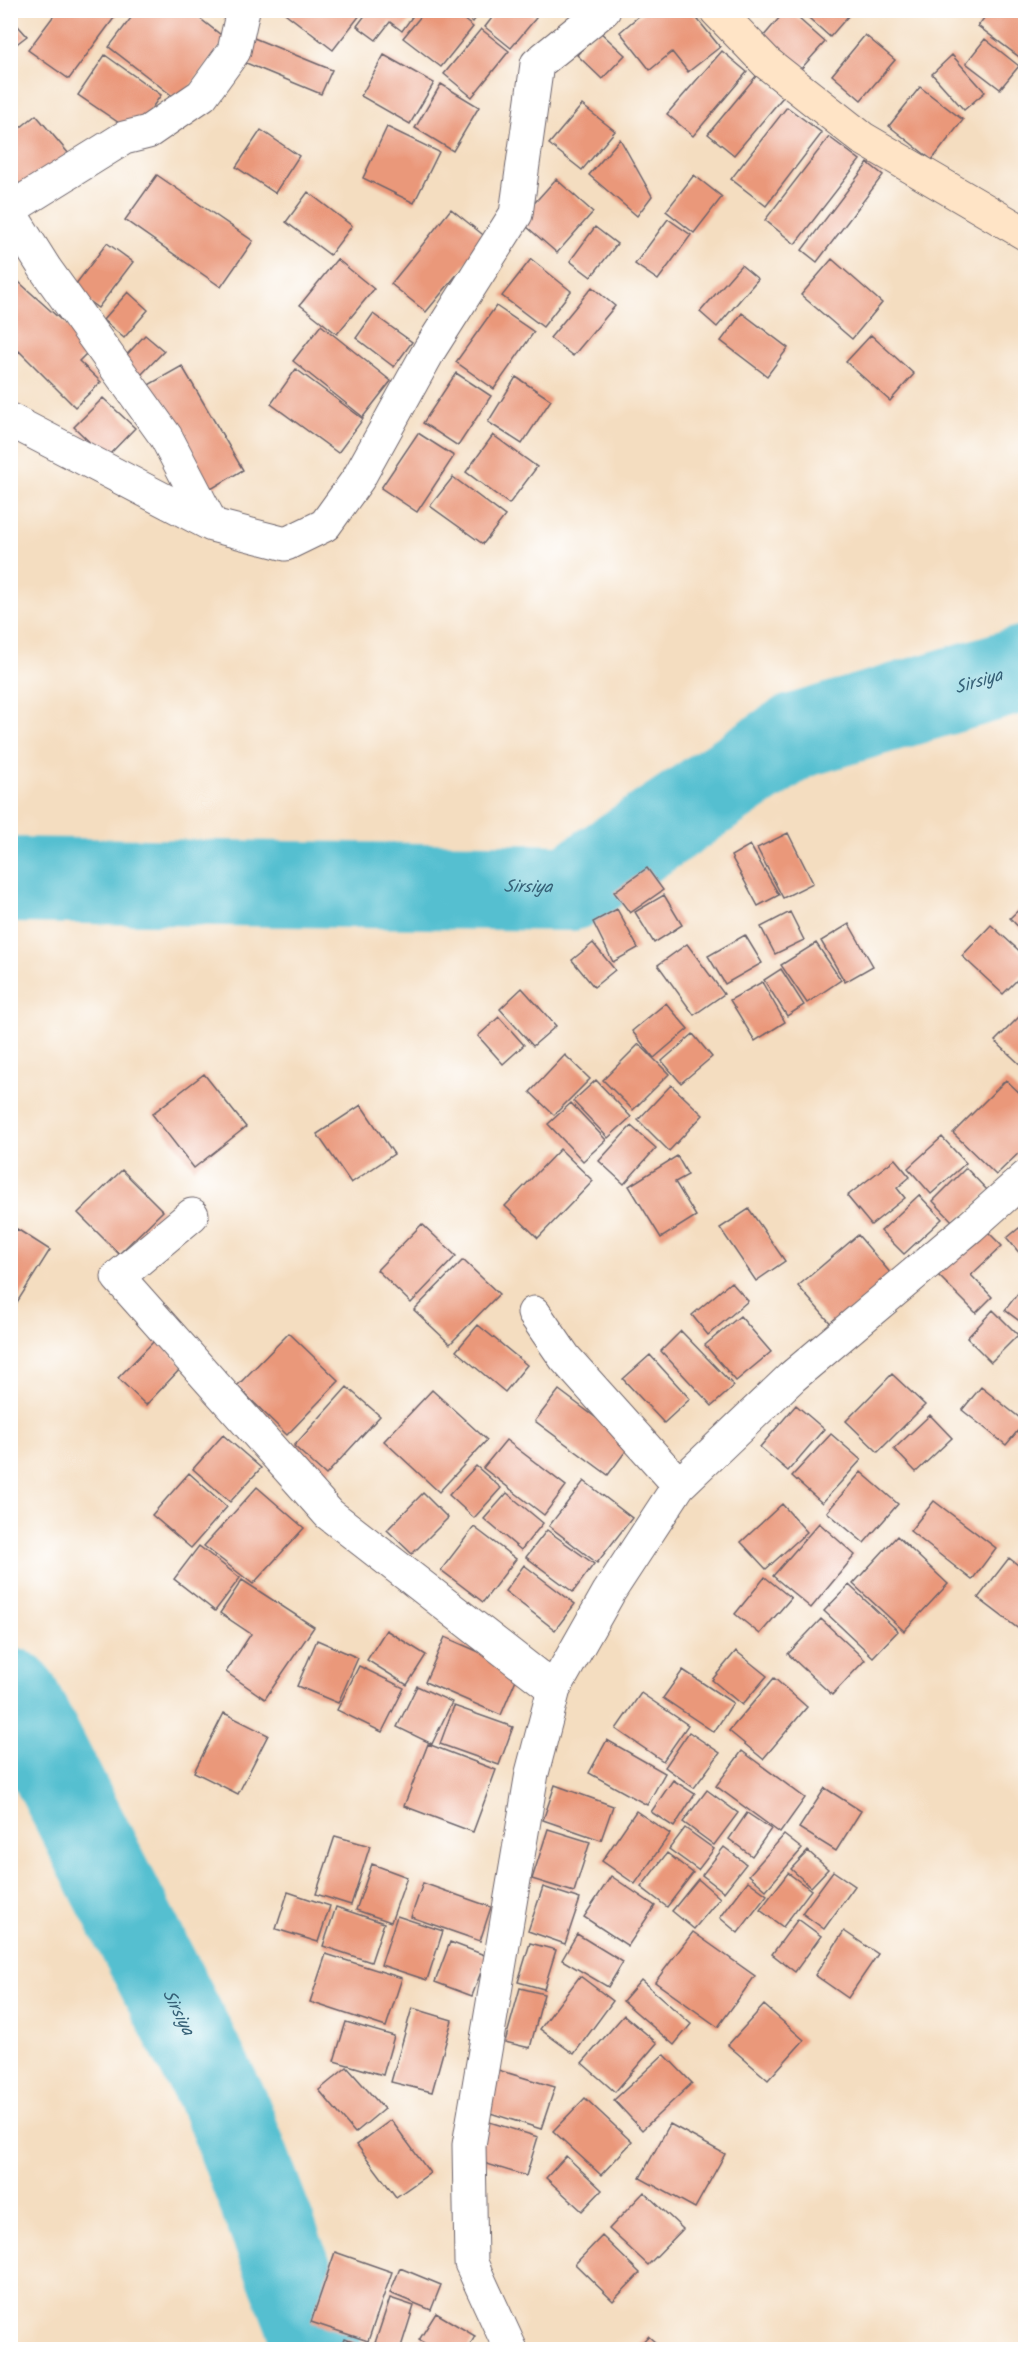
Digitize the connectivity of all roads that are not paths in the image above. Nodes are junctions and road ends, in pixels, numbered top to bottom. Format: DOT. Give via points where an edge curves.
graph roads {
  1 [pos="243,10"];
  2 [pos="604,10"];
  3 [pos="716,10"];
  4 [pos="10,211"];
  5 [pos="1026,234"];
  6 [pos="10,420"];
  7 [pos="212,525"];
  8 [pos="1026,1177"];
  9 [pos="192,1215"];
  10 [pos="534,1313"];
  11 [pos="680,1485"];
  12 [pos="554,1689"];
  13 [pos="511,2349"];
  1 -- 4 [label="street" via="234,51 202,95 148,132 124,138"];
  2 -- 7 [label="street" via="537,64 516,214 430,349 358,479 325,525 286,544"];
  3 -- 5 [label="street" via="767,63 862,138"];
  4 -- 7 [label="street" via="46,270 166,437"];
  6 -- 7 [label="street"];
  8 -- 11 [label="street" via="792,1377"];
  9 -- 12 [label="street" via="118,1277 329,1514"];
  10 -- 11 [label="street" via="566,1358"];
  11 -- 12 [label="street" via="609,1592"];
  12 -- 13 [label="street" via="532,1773 469,2145 471,2263"];
}
